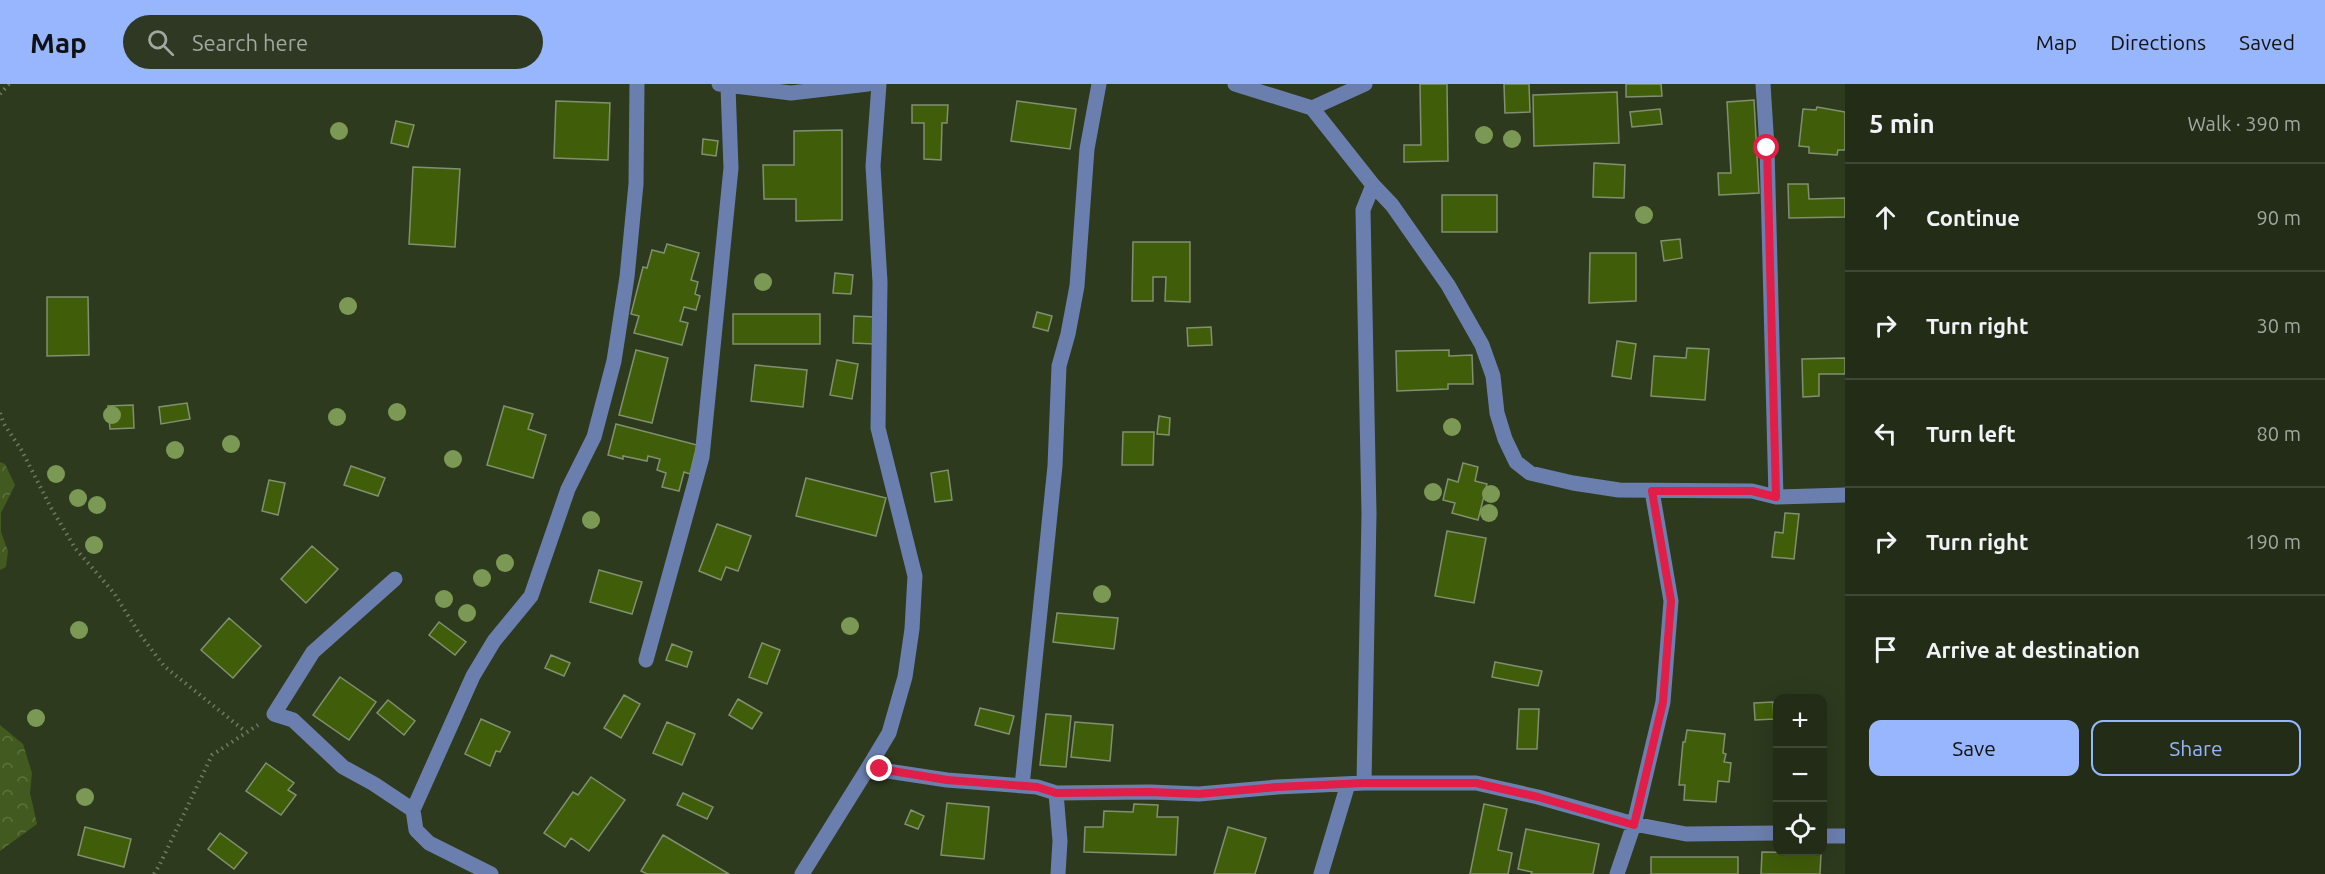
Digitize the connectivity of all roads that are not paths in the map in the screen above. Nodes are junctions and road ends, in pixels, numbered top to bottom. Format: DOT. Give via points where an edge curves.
graph roads {
  1 [pos="637,84"];
  2 [pos="868,84"];
  3 [pos="879,84"];
  4 [pos="1099,84"];
  5 [pos="1235,84"];
  6 [pos="1365,84"];
  7 [pos="1763,84"];
  8 [pos="723,85"];
  9 [pos="1312,108"];
  10 [pos="1373,185"];
  11 [pos="1652,491"];
  12 [pos="1845,495"];
  13 [pos="1776,497"];
  14 [pos="395,579"];
  15 [pos="646,660"];
  16 [pos="868,768"];
  17 [pos="1364,783"];
  18 [pos="1348,784"];
  19 [pos="1022,786"];
  20 [pos="1056,793"];
  21 [pos="413,810"];
  22 [pos="1634,825"];
  23 [pos="1773,833"];
  24 [pos="1827,836"];
  25 [pos="1845,836"];
  26 [pos="490,874"];
  27 [pos="802,874"];
  28 [pos="1058,874"];
  29 [pos="1321,874"];
  30 [pos="1617,874"];
  1 -- 21 [label="street" via="636,184 627,277 614,361 594,437 568,489 531,596 494,641 473,676"];
  2 -- 8 [label="street" via="791,93"];
  3 -- 16 [label="street" via="873,166 880,282 878,428 915,576 904,677 889,733"];
  4 -- 19 [label="street" via="1087,149 1077,286 1059,366 1054,477"];
  5 -- 9 [label="street"];
  6 -- 9 [label="street"];
  7 -- 13 [label="street"];
  8 -- 15 [label="street" via="731,168 702,457"];
  9 -- 10 [label="street"];
  10 -- 11 [label="street" via="1415,236 1482,345 1493,376 1497,413 1516,462 1530,473 1574,483"];
  10 -- 17 [label="street" via="1363,210 1369,514"];
  11 -- 13 [label="street" via="1752,491"];
  11 -- 22 [label="street" via="1671,601 1663,702"];
  12 -- 13 [label="street"];
  14 -- 21 [label="street" via="313,652 274,714 293,720 343,767"];
  16 -- 19 [label="street"];
  16 -- 27 [label="street"];
  17 -- 18 [label="street"];
  17 -- 22 [label="street" via="1476,783"];
  18 -- 20 [label="street" via="1199,794"];
  18 -- 29 [label="street"];
  19 -- 20 [label="street"];
  20 -- 28 [label="street"];
  21 -- 26 [label="street" via="416,830 429,843"];
  22 -- 23 [label="street" via="1686,834"];
  22 -- 30 [label="street"];
  24 -- 25 [label="street"];
}
